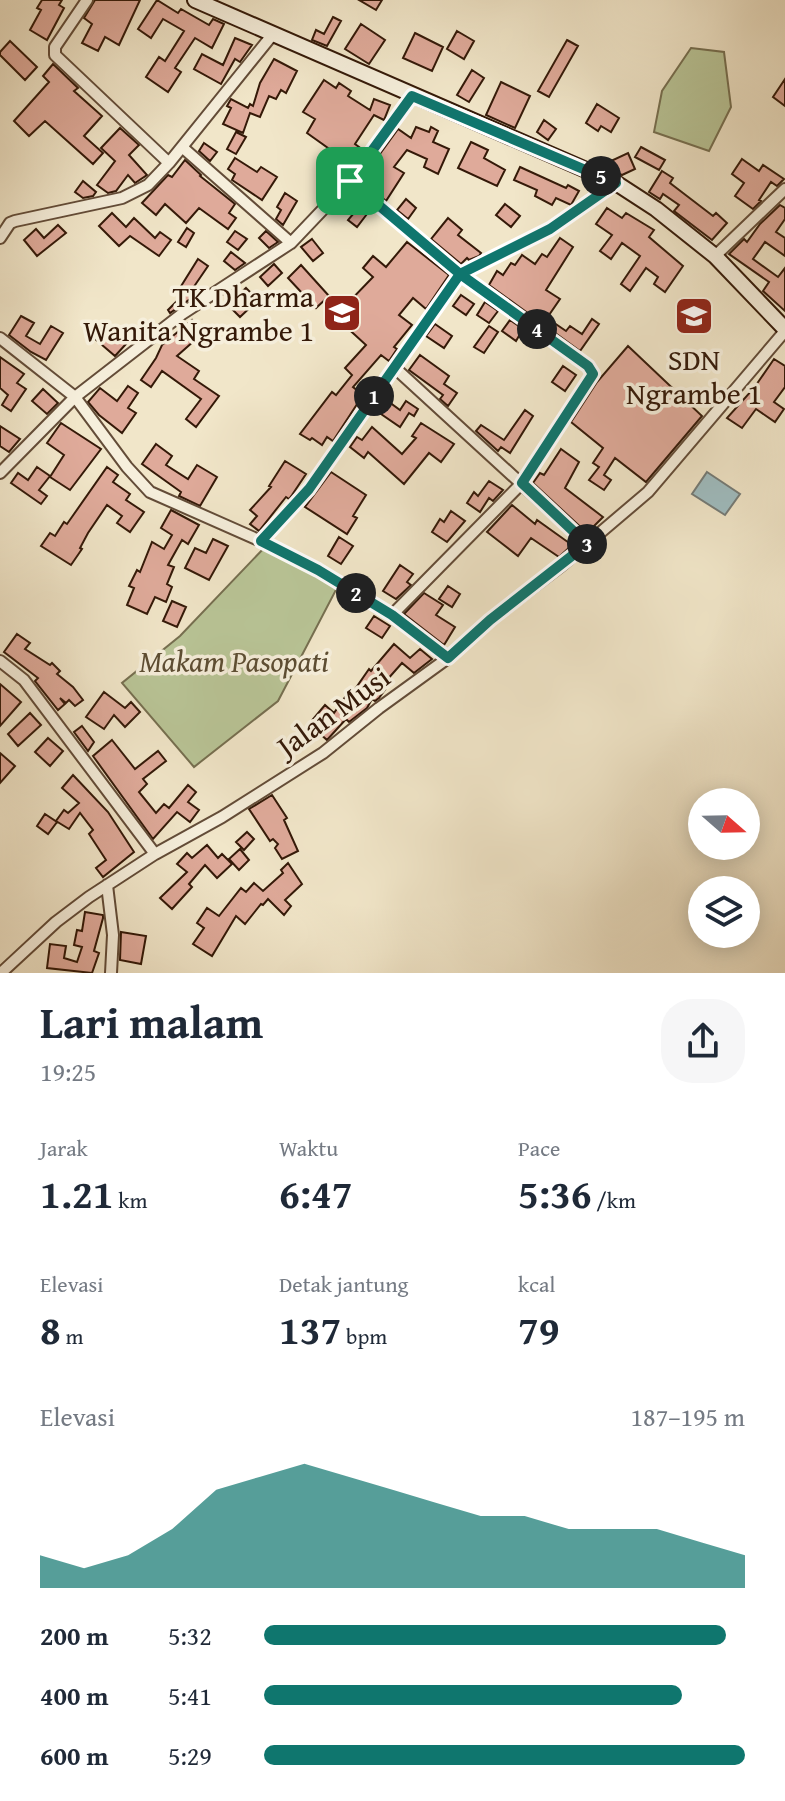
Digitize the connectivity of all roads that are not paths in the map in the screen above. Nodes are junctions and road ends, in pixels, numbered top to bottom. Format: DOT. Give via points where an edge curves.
graph roads {
  1 [pos="87,0"];
  2 [pos="195,0"];
  3 [pos="273,34"];
  4 [pos="412,96"];
  5 [pos="182,147"];
  6 [pos="169,163"];
  7 [pos="350,181"];
  8 [pos="616,183"];
  9 [pos="785,189"];
  10 [pos="0,238"];
  11 [pos="291,243"];
  12 [pos="715,256"];
  13 [pos="460,274"];
  14 [pos="785,330"];
  15 [pos="0,338"];
  16 [pos="395,368"];
  17 [pos="75,397"];
  18 [pos="0,473"];
  19 [pos="522,483"];
  20 [pos="261,541"];
  21 [pos="587,544"];
  22 [pos="392,615"];
  23 [pos="448,658"];
  24 [pos="0,661"];
  25 [pos="155,854"];
  26 [pos="107,885"];
  27 [pos="1,973"];
  28 [pos="111,973"];
  1 -- 6 [label="street" via="55,47 55,55"];
  2 -- 3 [label="main road"];
  3 -- 4 [label="main road"];
  3 -- 5 [label="street"];
  4 -- 7 [label="street"];
  4 -- 8 [label="main road"];
  5 -- 6 [label="street"];
  5 -- 11 [label="street"];
  6 -- 10 [label="street" via="139,192 15,221"];
  7 -- 11 [label="street"];
  7 -- 13 [label="street"];
  8 -- 12 [label="main road"];
  8 -- 13 [label="street" via="550,229"];
  9 -- 12 [label="street"];
  11 -- 17 [label="street" via="182,314"];
  12 -- 14 [label="main road"];
  13 -- 16 [label="street"];
  13 -- 19 [label="street" via="593,374"];
  14 -- 21 [label="street, Jalan Musi" via="648,492"];
  15 -- 17 [label="street"];
  16 -- 19 [label="street"];
  16 -- 20 [label="street" via="309,489"];
  17 -- 18 [label="street"];
  17 -- 20 [label="street" via="150,492"];
  19 -- 21 [label="street"];
  19 -- 22 [label="street"];
  20 -- 22 [label="street"];
  21 -- 23 [label="street, Jalan Musi"];
  22 -- 23 [label="street"];
  23 -- 25 [label="street, Jalan Musi" via="323,753"];
  24 -- 25 [label="street" via="24,680"];
  25 -- 26 [label="street, Jalan Musi"];
  26 -- 27 [label="street, Jalan Musi" via="56,922"];
  26 -- 28 [label="street"];
}
